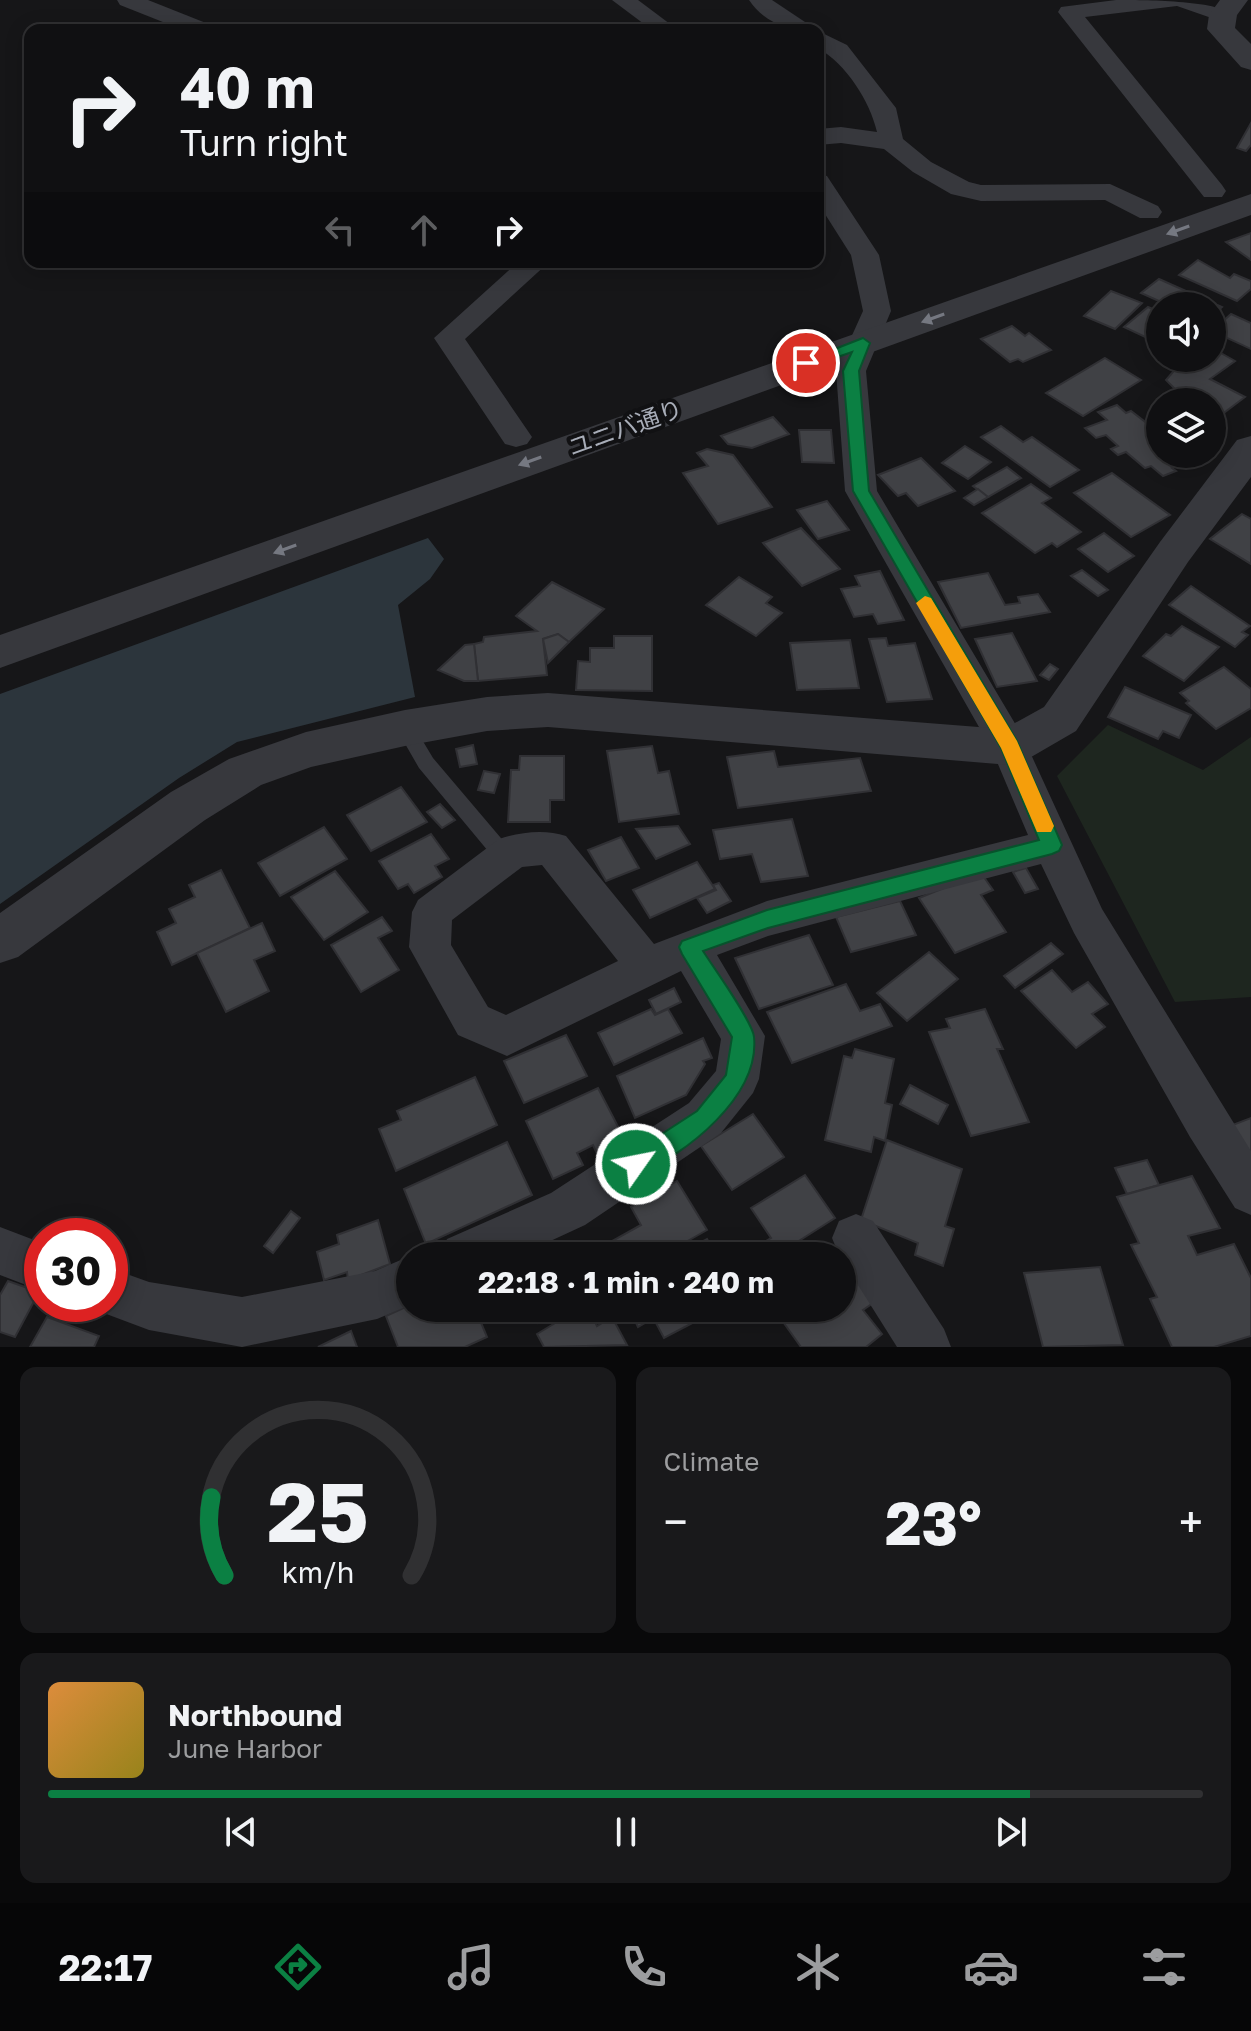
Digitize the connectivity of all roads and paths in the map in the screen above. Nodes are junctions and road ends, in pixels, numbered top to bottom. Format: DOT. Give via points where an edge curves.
graph roads {
  1 [pos="128,0"];
  2 [pos="623,0"];
  3 [pos="760,0"];
  4 [pos="1178,0"];
  5 [pos="1229,8"];
  6 [pos="188,24"];
  7 [pos="658,24"];
  8 [pos="795,24"];
  9 [pos="824,41"];
  10 [pos="1251,61"];
  11 [pos="824,136"];
  12 [pos="891,142"];
  13 [pos="1251,178"];
  14 [pos="824,191"];
  15 [pos="1213,191"];
  16 [pos="1251,204"];
  17 [pos="1149,212"];
  18 [pos="528,268"];
  19 [pos="870,327"];
  20 [pos="516,437"];
  21 [pos="1251,449"];
  22 [pos="0,619"];
  23 [pos="0,652"];
  24 [pos="405,728"];
  25 [pos="1010,747"];
  26 [pos="1052,845"];
  27 [pos="505,857"];
  28 [pos="0,941"];
  29 [pos="689,947"];
  30 [pos="647,967"];
  31 [pos="1251,1192"];
  32 [pos="856,1238"];
  33 [pos="495,1242"];
  34 [pos="0,1251"];
  35 [pos="24,1260"];
  36 [pos="396,1286"];
  37 [pos="128,1298"];
  38 [pos="926,1347"];
  1 -- 6 [label="street"];
  2 -- 7 [label="street"];
  3 -- 8 [label="street"];
  4 -- 5 [label="street"];
  4 -- 15 [label="street" via="1069,12"];
  5 -- 10 [label="street" via="1221,29"];
  9 -- 12 [label="street" via="839,50 884,108"];
  11 -- 12 [label="street"];
  12 -- 17 [label="street" via="960,188 993,193 1110,192"];
  13 -- 15 [label="street, ユニバ通り"];
  14 -- 19 [label="street" via="865,255"];
  15 -- 17 [label="street, ユニバ通り"];
  16 -- 19 [label="street, ユニバ通り, one-way"];
  17 -- 19 [label="street, ユニバ通り"];
  18 -- 20 [label="street" via="449,338"];
  19 -- 20 [label="street, ユニバ通り"];
  19 -- 23 [label="street, ユニバ通り, one-way"];
  19 -- 25 [label="street" via="851,371 861,491"];
  20 -- 22 [label="street, ユニバ通り"];
  21 -- 25 [label="street" via="1060,719"];
  24 -- 25 [label="street" via="548,710"];
  24 -- 27 [label="lane" via="426,763"];
  24 -- 28 [label="street" via="306,750 245,772 188,806"];
  25 -- 26 [label="street"];
  26 -- 29 [label="street" via="767,919"];
  26 -- 31 [label="street" via="1088,921"];
  27 -- 30 [label="street" via="513,851 552,848"];
  27 -- 30 [label="street" via="432,912 430,947 473,1021 507,1036"];
  29 -- 30 [label="street"];
  29 -- 33 [label="street" via="743,1036 737,1079 705,1118 568,1209"];
  32 -- 38 [label="street"];
  34 -- 35 [label="street"];
  36 -- 37 [label="street" via="377,1295 242,1322"];
}
